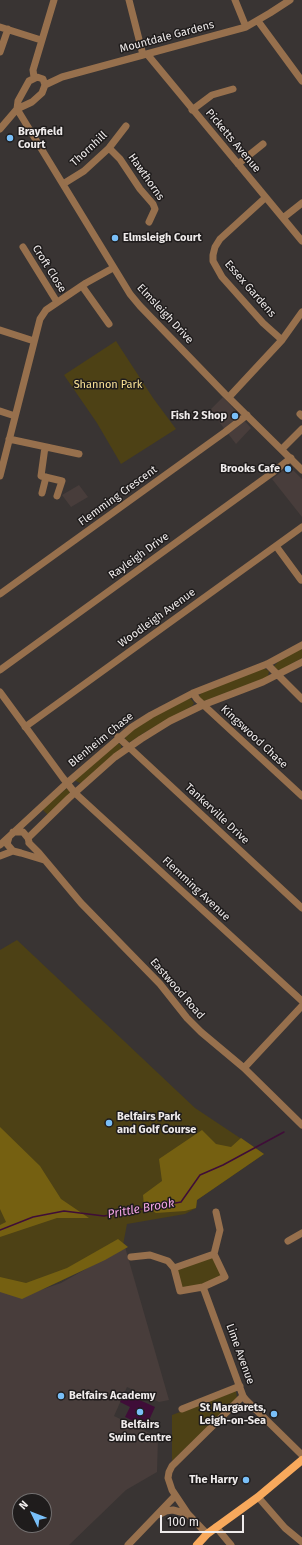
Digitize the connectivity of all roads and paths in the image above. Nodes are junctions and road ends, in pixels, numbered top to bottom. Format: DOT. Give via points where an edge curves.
graph roads {
  1 [pos="128,0"];
  2 [pos="235,0"];
  3 [pos="290,0"];
  4 [pos="52,1"];
  5 [pos="258,21"];
  6 [pos="0,27"];
  7 [pos="246,27"];
  8 [pos="8,30"];
  9 [pos="41,40"];
  10 [pos="0,52"];
  11 [pos="145,55"];
  12 [pos="34,77"];
  13 [pos="302,81"];
  14 [pos="46,85"];
  15 [pos="27,86"];
  16 [pos="233,89"];
  17 [pos="40,95"];
  18 [pos="17,109"];
  19 [pos="192,110"];
  20 [pos="126,126"];
  21 [pos="0,129"];
  22 [pos="263,144"];
  23 [pos="109,148"];
  24 [pos="238,164"];
  25 [pos="63,184"];
  26 [pos="266,198"];
  27 [pos="302,202"];
  28 [pos="283,218"];
  29 [pos="149,222"];
  30 [pos="302,241"];
  31 [pos="23,247"];
  32 [pos="114,268"];
  33 [pos="82,286"];
  34 [pos="57,302"];
  35 [pos="302,313"];
  36 [pos="109,324"];
  37 [pos="0,330"];
  38 [pos="282,340"];
  39 [pos="34,341"];
  40 [pos="229,397"];
  41 [pos="0,411"];
  42 [pos="247,415"];
  43 [pos="15,416"];
  44 [pos="302,429"];
  45 [pos="9,439"];
  46 [pos="45,447"];
  47 [pos="282,449"];
  48 [pos="79,454"];
  49 [pos="291,458"];
  50 [pos="302,470"];
  51 [pos="0,476"];
  52 [pos="46,477"];
  53 [pos="42,492"];
  54 [pos="57,496"];
  55 [pos="302,527"];
  56 [pos="276,546"];
  57 [pos="301,580"];
  58 [pos="0,594"];
  59 [pos="302,644"];
  60 [pos="302,662"];
  61 [pos="267,664"];
  62 [pos="0,670"];
  63 [pos="277,676"];
  64 [pos="0,692"];
  65 [pos="193,693"];
  66 [pos="302,699"];
  67 [pos="203,705"];
  68 [pos="25,727"];
  69 [pos="118,737"];
  70 [pos="128,747"];
  71 [pos="67,783"];
  72 [pos="76,793"];
  73 [pos="302,796"];
  74 [pos="11,834"];
  75 [pos="28,841"];
  76 [pos="0,845"];
  77 [pos="13,852"];
  78 [pos="21,852"];
  79 [pos="0,856"];
  80 [pos="44,860"];
  81 [pos="302,908"];
  82 [pos="302,1001"];
  83 [pos="302,1006"];
  84 [pos="244,1068"];
  85 [pos="302,1125"];
  86 [pos="216,1212"];
  87 [pos="302,1233"];
  88 [pos="288,1241"];
  89 [pos="214,1254"];
  90 [pos="131,1257"];
  91 [pos="174,1268"];
  92 [pos="203,1287"];
  93 [pos="240,1386"];
  94 [pos="243,1396"];
  95 [pos="182,1409"];
  96 [pos="302,1454"];
  97 [pos="302,1460"];
  98 [pos="175,1496"];
  99 [pos="258,1497"];
  100 [pos="188,1514"];
  101 [pos="156,1516"];
  102 [pos="216,1527"];
  103 [pos="207,1534"];
  104 [pos="302,1542"];
  105 [pos="128,1545"];
  106 [pos="197,1545"];
  107 [pos="231,1545"];
  1 -- 11 [label="street"];
  2 -- 7 [label="street"];
  3 -- 5 [label="street, Mountdale Gardens"];
  4 -- 9 [label="street"];
  5 -- 7 [label="street, Mountdale Gardens"];
  5 -- 13 [label="street"];
  6 -- 8 [label="street"];
  7 -- 11 [label="street, Mountdale Gardens"];
  8 -- 9 [label="street"];
  8 -- 10 [label="street"];
  9 -- 12 [label="street" via="33,70"];
  11 -- 14 [label="street, Mountdale Gardens" via="62,77"];
  11 -- 19 [label="street, Picketts Avenue"];
  12 -- 14 [label="street" via="43,80"];
  12 -- 15 [label="street" via="29,80"];
  14 -- 17 [label="street"];
  15 -- 17 [label="street" via="31,94"];
  15 -- 18 [label="street" via="18,101"];
  16 -- 19 [label="street" via="212,95"];
  17 -- 18 [label="street"];
  18 -- 21 [label="street"];
  18 -- 25 [label="street, Elmsleigh Drive"];
  19 -- 24 [label="street, Picketts Avenue"];
  20 -- 23 [label="street, Thornhill"];
  22 -- 24 [label="street"];
  23 -- 25 [label="street, Thornhill" via="84,171"];
  23 -- 29 [label="street, Hawthorns" via="156,209"];
  24 -- 26 [label="street, Picketts Avenue"];
  25 -- 32 [label="street, Elmsleigh Drive"];
  26 -- 28 [label="street, Picketts Avenue"];
  26 -- 38 [label="street, Essex Gardens" via="220,239 213,255 222,277 263,323"];
  27 -- 28 [label="street"];
  28 -- 30 [label="street, Picketts Avenue"];
  31 -- 34 [label="street, Croft Close"];
  32 -- 33 [label="street"];
  32 -- 40 [label="street, Elmsleigh Drive" via="140,306"];
  33 -- 34 [label="street"];
  33 -- 36 [label="street"];
  34 -- 39 [label="street" via="46,310 40,319"];
  35 -- 38 [label="street"];
  37 -- 39 [label="street"];
  38 -- 40 [label="street"];
  39 -- 43 [label="street"];
  40 -- 42 [label="street, Elmsleigh Drive"];
  41 -- 43 [label="street"];
  42 -- 47 [label="street, Elmsleigh Drive"];
  42 -- 58 [label="street, Flemming Crescent"];
  43 -- 45 [label="street"];
  44 -- 47 [label="street"];
  45 -- 46 [label="street"];
  45 -- 51 [label="street"];
  46 -- 48 [label="street"];
  46 -- 52 [label="street" via="40,476"];
  47 -- 49 [label="street, Elmsleigh Drive"];
  49 -- 50 [label="street, Elmsleigh Drive"];
  49 -- 62 [label="street, Rayleigh Drive"];
  52 -- 53 [label="street"];
  52 -- 54 [label="street" via="62,481"];
  55 -- 56 [label="street, Woodleigh Avenue"];
  56 -- 57 [label="street"];
  56 -- 68 [label="street, Woodleigh Avenue"];
  59 -- 61 [label="street, Blenheim Chase"];
  60 -- 63 [label="street, Blenheim Chase"];
  61 -- 63 [label="street"];
  61 -- 65 [label="street, Blenheim Chase"];
  63 -- 66 [label="street"];
  63 -- 67 [label="street, Blenheim Chase"];
  64 -- 68 [label="street"];
  65 -- 67 [label="street, Kingswood Chase"];
  65 -- 69 [label="street, Blenheim Chase" via="151,715"];
  67 -- 70 [label="street, Blenheim Chase" via="154,730"];
  67 -- 73 [label="street, Kingswood Chase"];
  68 -- 71 [label="street"];
  69 -- 70 [label="street, Tankerville Drive"];
  69 -- 71 [label="street, Blenheim Chase"];
  70 -- 72 [label="street, Blenheim Chase"];
  70 -- 81 [label="street, Tankerville Drive"];
  71 -- 72 [label="street"];
  71 -- 74 [label="street, Blenheim Chase"];
  72 -- 75 [label="street, Blenheim Chase"];
  72 -- 82 [label="street, Flemming Avenue"];
  74 -- 75 [label="street" via="23,832"];
  74 -- 76 [label="street"];
  74 -- 77 [label="street" via="7,844"];
  75 -- 78 [label="street" via="25,850"];
  75 -- 80 [label="street, Eastwood Road"];
  77 -- 78 [label="street"];
  77 -- 79 [label="street"];
  78 -- 80 [label="street"];
  80 -- 84 [label="street, Eastwood Road" via="81,903 160,984 200,1032"];
  83 -- 84 [label="street"];
  84 -- 85 [label="street, Eastwood Road"];
  86 -- 89 [label="street" via="220,1230"];
  87 -- 88 [label="street"];
  89 -- 91 [label="street"];
  89 -- 92 [label="street" via="226,1277"];
  90 -- 91 [label="street" via="150,1255 168,1261"];
  91 -- 92 [label="street" via="180,1291"];
  92 -- 93 [label="street, Lime Avenue"];
  93 -- 94 [label="street, Lime Avenue"];
  93 -- 95 [label="street"];
  94 -- 96 [label="street, Lime Avenue"];
  94 -- 98 [label="street" via="172,1466 168,1478"];
  97 -- 99 [label="main road"];
  98 -- 100 [label="street"];
  98 -- 101 [label="street"];
  99 -- 102 [label="main road"];
  99 -- 104 [label="street" via="285,1528"];
  100 -- 101 [label="street" via="173,1510"];
  100 -- 103 [label="street"];
  101 -- 105 [label="street"];
  102 -- 103 [label="main road"];
  102 -- 107 [label="street"];
  103 -- 106 [label="main road"];
}
